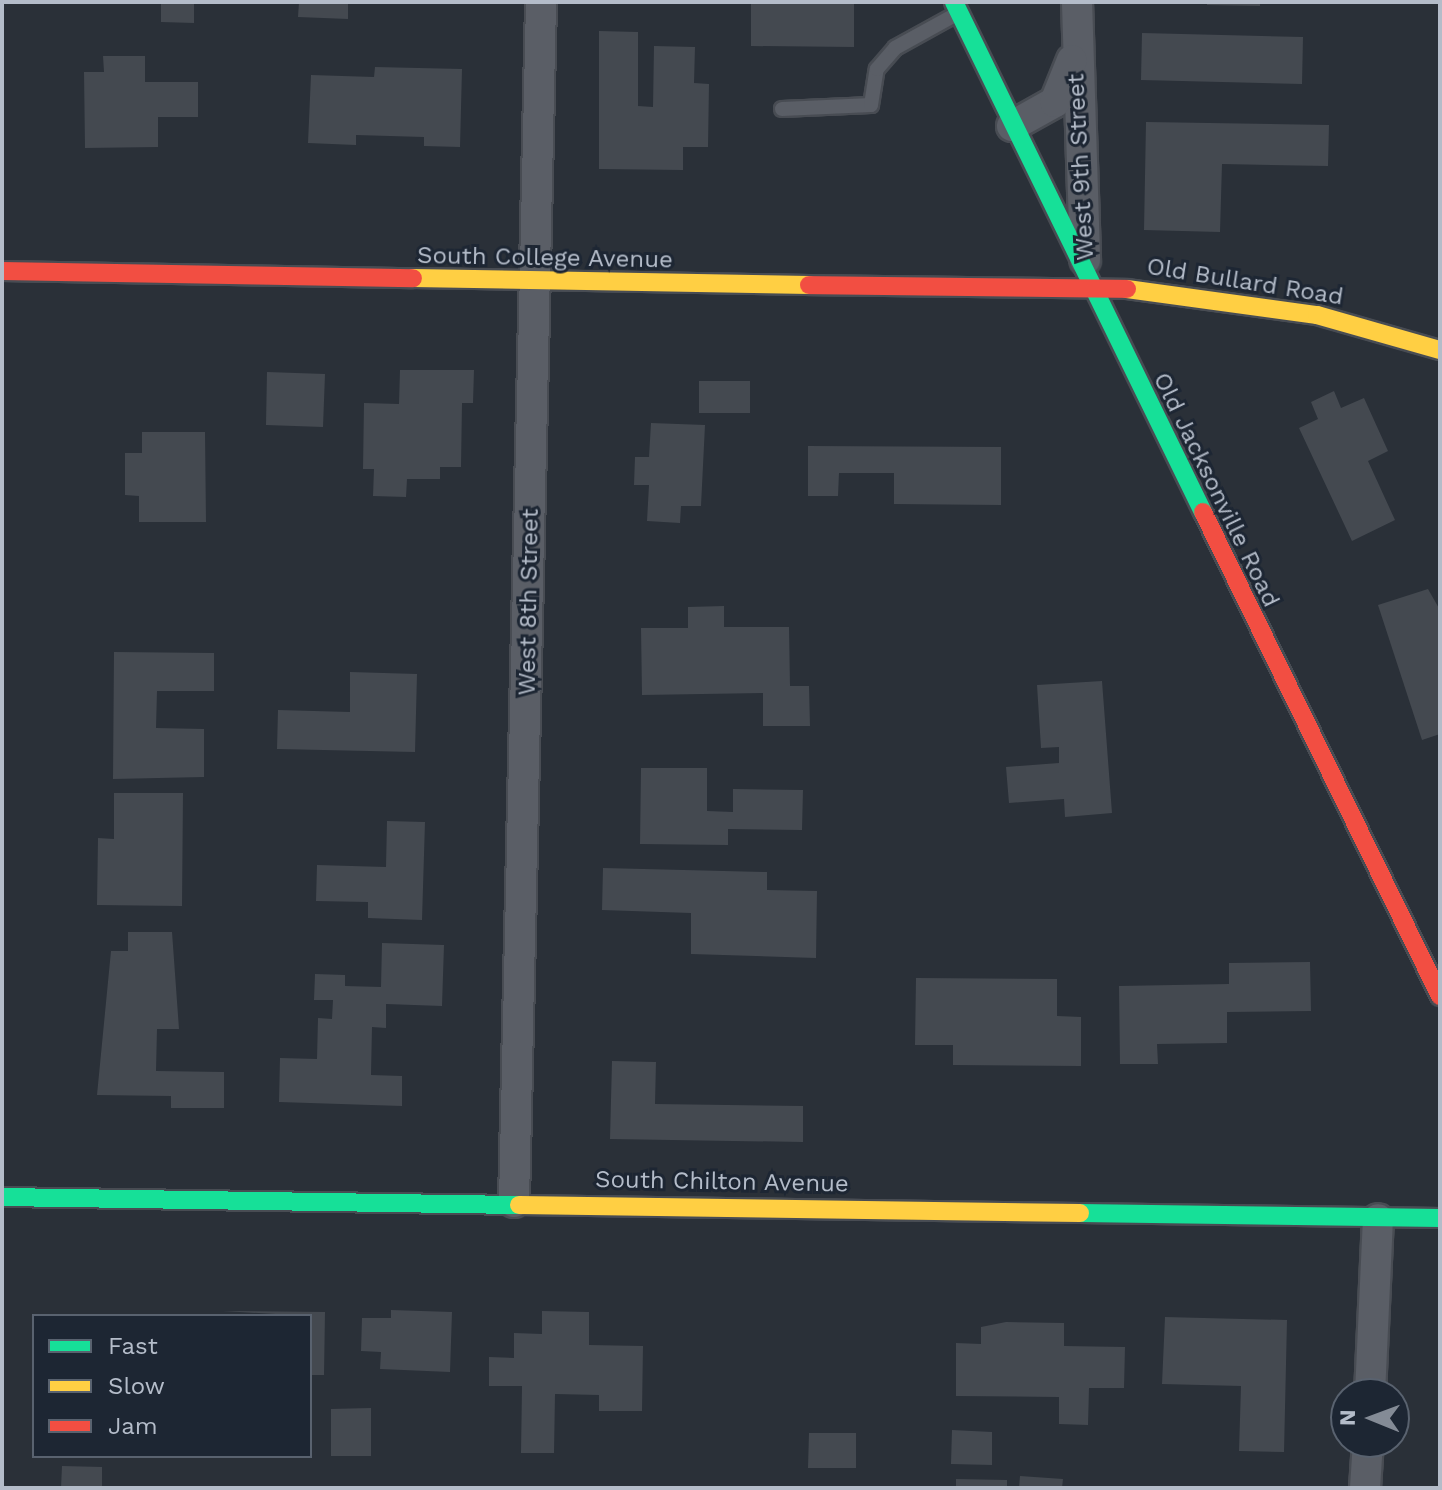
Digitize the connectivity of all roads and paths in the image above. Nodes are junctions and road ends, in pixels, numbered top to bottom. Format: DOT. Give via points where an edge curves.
graph roads {
  1 [pos="541,2"];
  2 [pos="1077,2"];
  3 [pos="957,8"];
  4 [pos="1076,51"];
  5 [pos="782,109"];
  6 [pos="1012,126"];
  7 [pos="2,271"];
  8 [pos="538,282"];
  9 [pos="1086,283"];
  10 [pos="1440,350"];
  11 [pos="1440,996"];
  12 [pos="2,1197"];
  13 [pos="514,1202"];
  14 [pos="1440,1218"];
  15 [pos="1378,1219"];
  16 [pos="1371,1378"];
  17 [pos="1367,1458"];
  18 [pos="1365,1488"];
  1 -- 8 [label="street, West 8th Street"];
  2 -- 4 [label="street, West 9th Street"];
  3 -- 5 [label="lane" via="895,48 877,69 871,105"];
  3 -- 6 [label="street, Old Jacksonville Road"];
  4 -- 6 [label="street, West 9th Street" via="1055,102"];
  4 -- 9 [label="street, West 9th Street"];
  6 -- 9 [label="street, Old Jacksonville Road"];
  7 -- 8 [label="street, South College Avenue"];
  8 -- 9 [label="street, South College Avenue" via="1007,289"];
  8 -- 13 [label="street, West 8th Street"];
  9 -- 10 [label="street, Old Bullard Road" via="1317,315"];
  9 -- 11 [label="street, Old Jacksonville Road"];
  12 -- 13 [label="street, South Chilton Avenue"];
  13 -- 15 [label="street, South Chilton Avenue"];
  14 -- 15 [label="street, South Chilton Avenue"];
  15 -- 16 [label="street"];
  17 -- 18 [label="street"];
}
